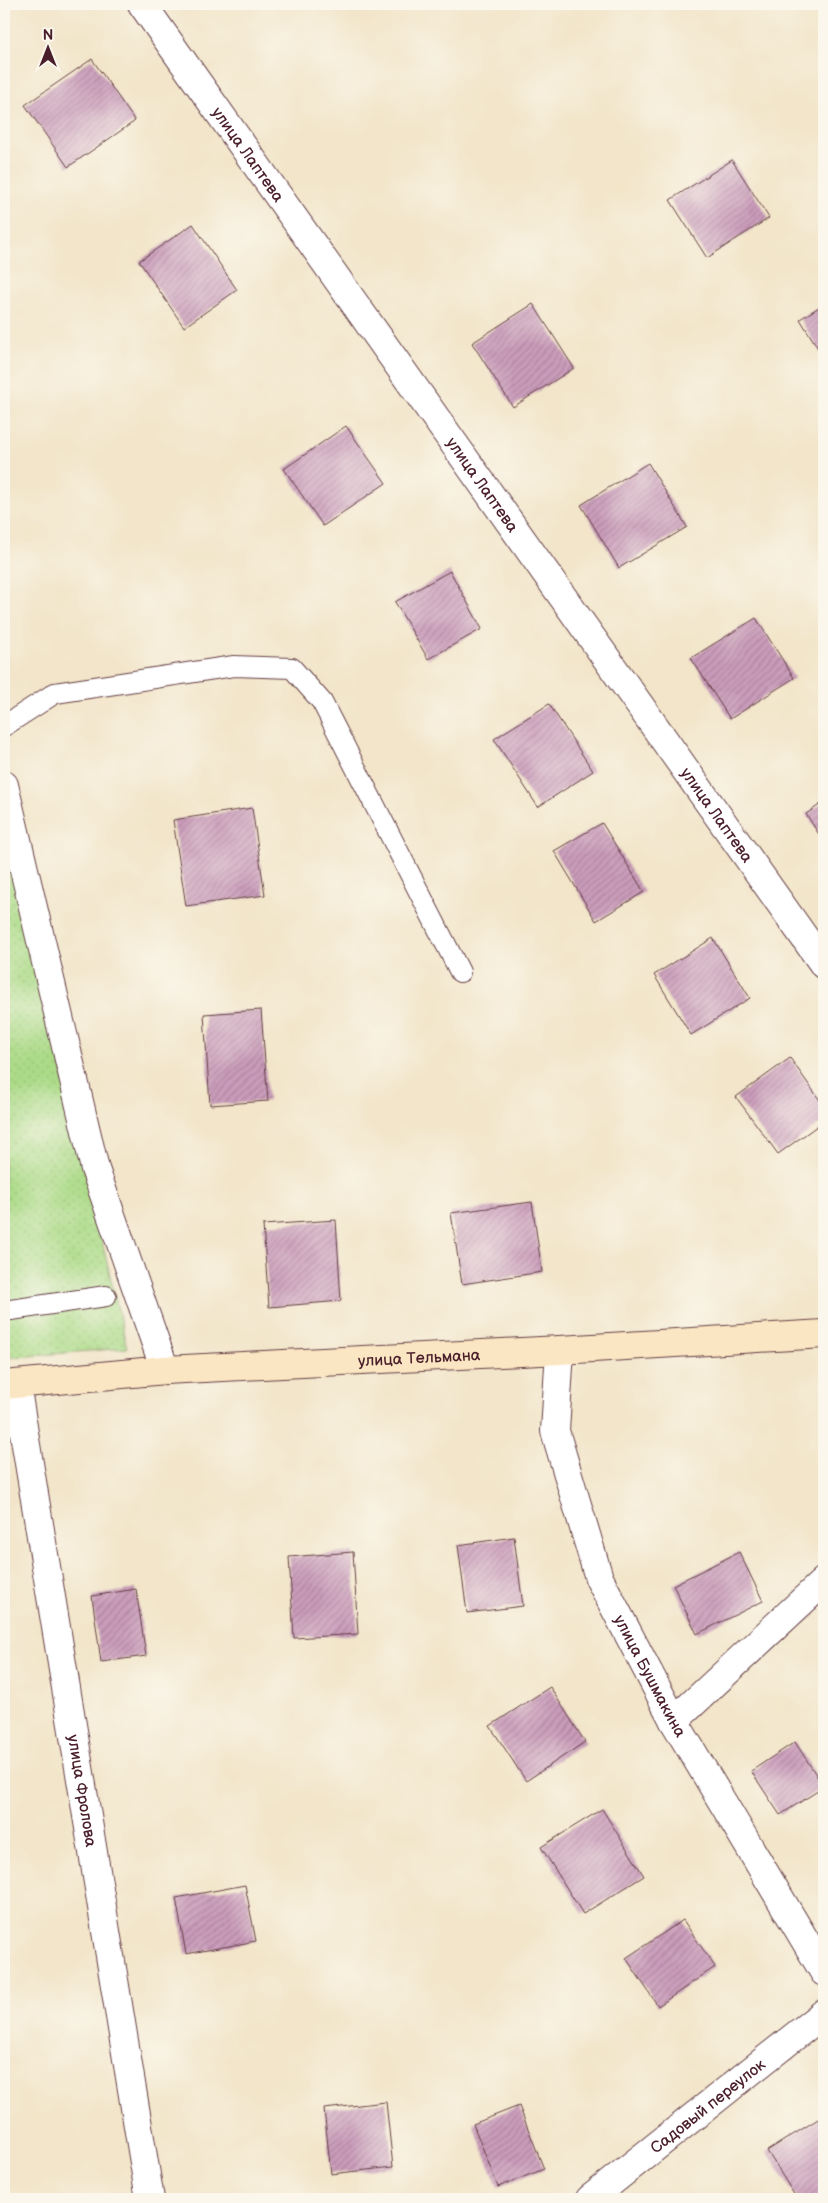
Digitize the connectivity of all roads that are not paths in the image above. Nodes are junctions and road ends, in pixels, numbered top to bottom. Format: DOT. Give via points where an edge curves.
graph roads {
  1 [pos="142,4"];
  2 [pos="4,726"];
  3 [pos="4,786"];
  4 [pos="824,965"];
  5 [pos="460,972"];
  6 [pos="106,1296"];
  7 [pos="4,1311"];
  8 [pos="824,1334"];
  9 [pos="560,1350"];
  10 [pos="165,1370"];
  11 [pos="10,1384"];
  12 [pos="824,1581"];
  13 [pos="674,1721"];
  14 [pos="824,1972"];
  15 [pos="824,2013"];
  16 [pos="150,2199"];
  17 [pos="590,2199"];
  1 -- 4 [label="street, улица Лаптева"];
  2 -- 5 [label="lane" via="55,693 234,666 292,668 322,702"];
  3 -- 10 [label="street" via="95,1170"];
  6 -- 7 [label="lane"];
  8 -- 9 [label="street, улица Тельмана"];
  9 -- 10 [label="street, улица Тельмана"];
  9 -- 13 [label="street, улица Бушмакина" via="555,1431 597,1569"];
  10 -- 11 [label="street, улица Тельмана"];
  11 -- 16 [label="street, улица Фролова"];
  12 -- 13 [label="street"];
  13 -- 14 [label="street, улица Бушмакина"];
  15 -- 17 [label="street, Садовый переулок"];
}
